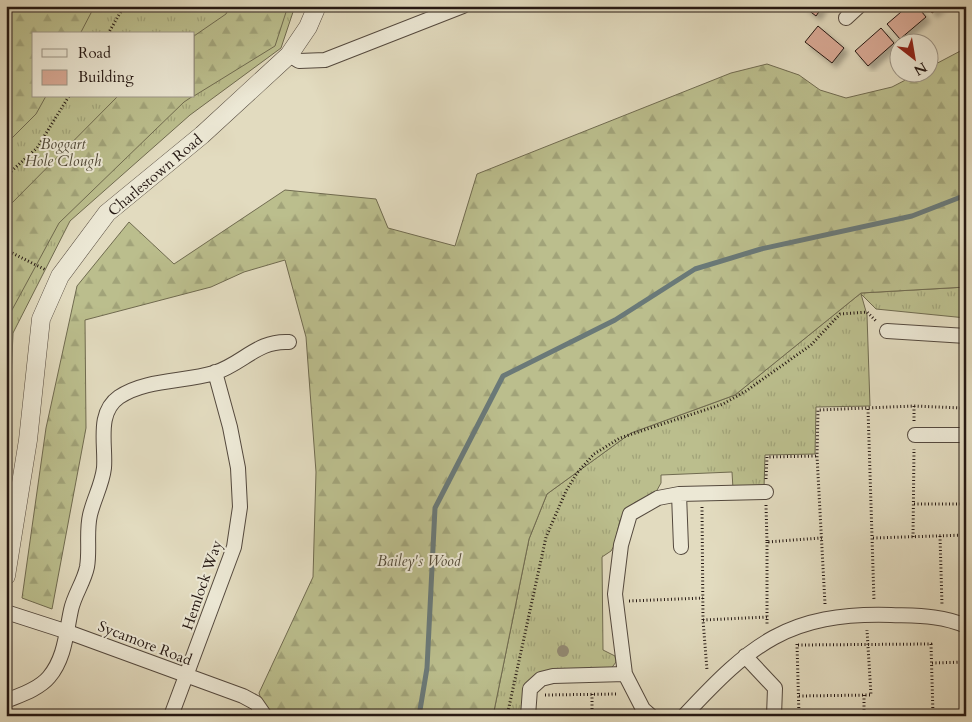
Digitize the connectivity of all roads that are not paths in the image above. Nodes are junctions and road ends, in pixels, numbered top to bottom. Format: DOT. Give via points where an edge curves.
graph roads {
  1 [pos="317,6"];
  2 [pos="463,6"];
  3 [pos="859,6"];
  4 [pos="846,18"];
  5 [pos="289,55"];
  6 [pos="887,332"];
  7 [pos="966,336"];
  8 [pos="289,342"];
  9 [pos="215,372"];
  10 [pos="915,435"];
  11 [pos="966,435"];
  12 [pos="766,492"];
  13 [pos="679,494"];
  14 [pos="680,547"];
  15 [pos="6,576"];
  16 [pos="6,612"];
  17 [pos="966,626"];
  18 [pos="68,632"];
  19 [pos="745,656"];
  20 [pos="625,674"];
  21 [pos="187,676"];
  22 [pos="6,701"];
  23 [pos="171,716"];
  24 [pos="265,716"];
  25 [pos="528,716"];
  26 [pos="650,716"];
  27 [pos="684,716"];
  28 [pos="774,716"];
  1 -- 5 [label="street, Charlestown Road" via="308,27"];
  2 -- 5 [label="street" via="325,60 299,61"];
  3 -- 4 [label="street"];
  5 -- 15 [label="street, Charlestown Road" via="202,135 107,213 60,276 42,320 28,440"];
  6 -- 7 [label="street"];
  8 -- 9 [label="street" via="262,345 240,361"];
  9 -- 18 [label="street" via="142,387 119,398 109,408 104,421 102,483 90,514 87,568 71,609"];
  9 -- 21 [label="street, Hemlock Way" via="238,468 240,507 234,547"];
  10 -- 11 [label="street"];
  12 -- 13 [label="street"];
  13 -- 14 [label="street"];
  13 -- 20 [label="street" via="658,498 630,514 621,545 616,601"];
  16 -- 18 [label="street, Sycamore Road"];
  17 -- 19 [label="street" via="943,617 870,615 826,618 788,629"];
  18 -- 21 [label="street, Sycamore Road"];
  18 -- 22 [label="street" via="61,656 48,678 30,691"];
  19 -- 27 [label="street"];
  19 -- 28 [label="street" via="775,688"];
  20 -- 25 [label="street" via="542,679 530,689"];
  20 -- 26 [label="street"];
  21 -- 23 [label="street, Hemlock Way"];
  21 -- 24 [label="street, Sycamore Road" via="243,696 256,703"];
}
